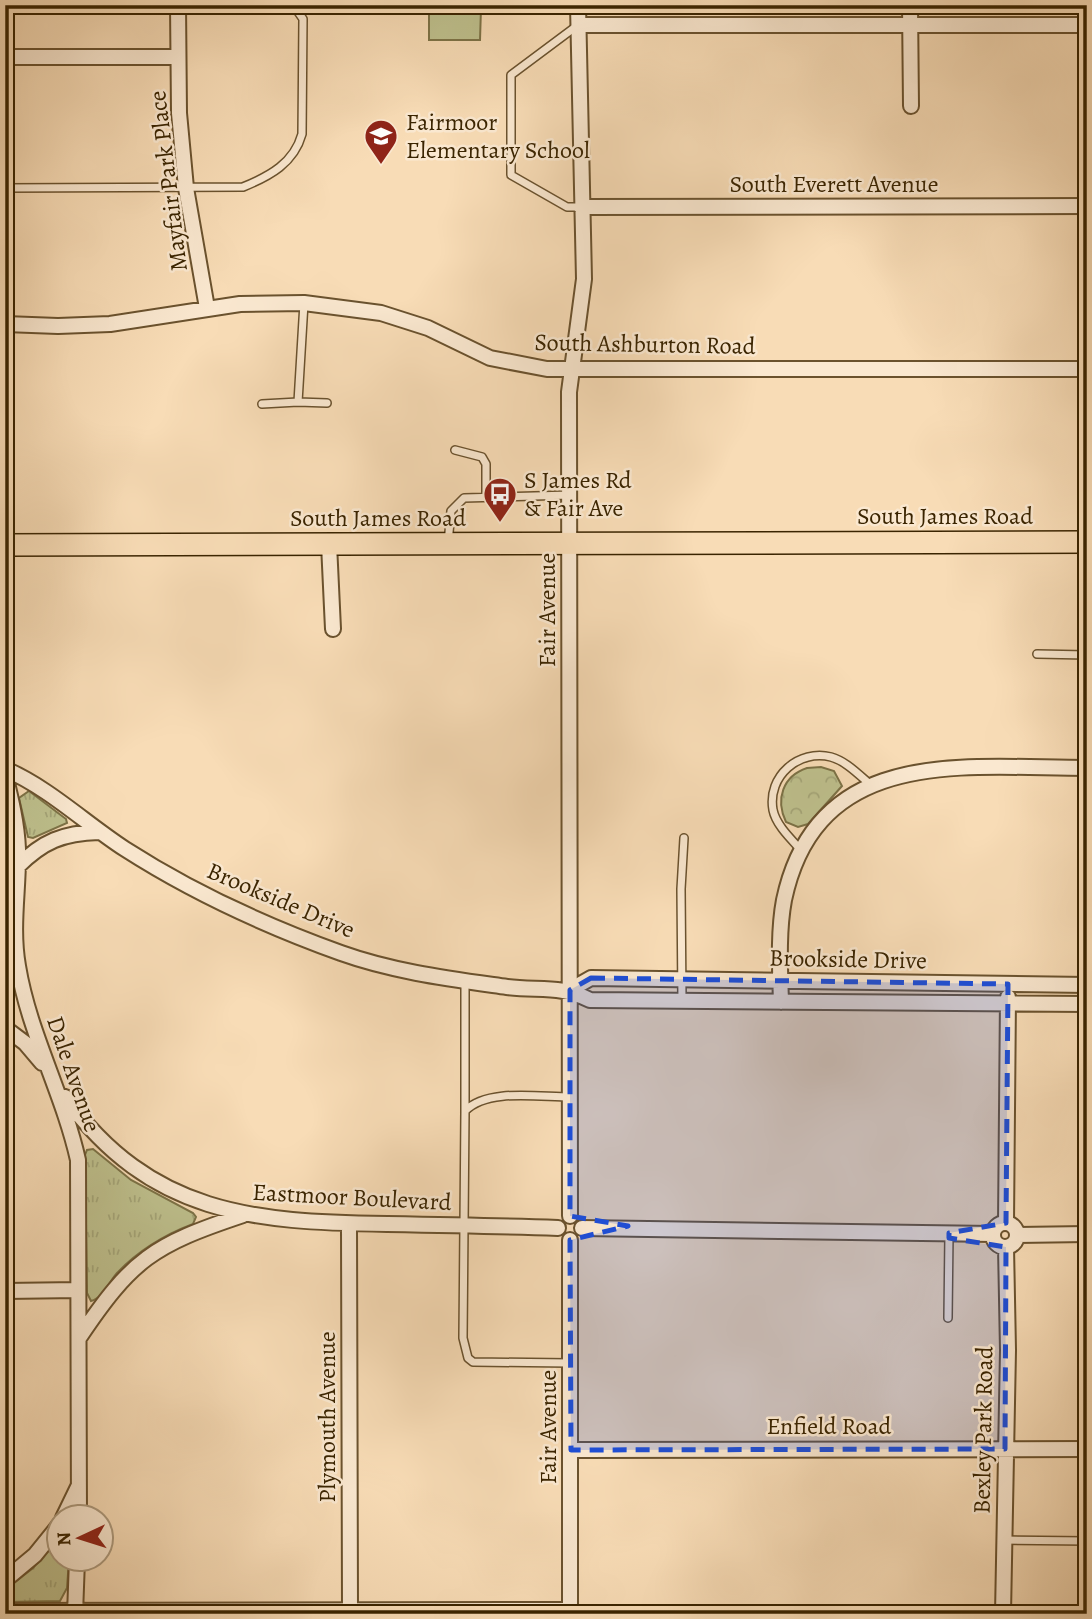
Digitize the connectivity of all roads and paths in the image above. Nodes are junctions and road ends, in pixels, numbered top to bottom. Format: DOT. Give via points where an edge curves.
graph roads {
  1 [pos="178,5"];
  2 [pos="288,5"];
  3 [pos="579,5"];
  4 [pos="910,5"];
  5 [pos="579,25"];
  6 [pos="1087,25"];
  7 [pos="910,26"];
  8 [pos="5,57"];
  9 [pos="178,57"];
  10 [pos="911,106"];
  11 [pos="5,188"];
  12 [pos="186,188"];
  13 [pos="1087,206"];
  14 [pos="581,207"];
  15 [pos="304,303"];
  16 [pos="207,308"];
  17 [pos="5,324"];
  18 [pos="570,369"];
  19 [pos="1087,369"];
  20 [pos="298,402"];
  21 [pos="327,403"];
  22 [pos="262,404"];
  23 [pos="455,450"];
  24 [pos="486,495"];
  25 [pos="570,495"];
  26 [pos="569,542"];
  27 [pos="1087,542"];
  28 [pos="329,544"];
  29 [pos="448,544"];
  30 [pos="5,545"];
  31 [pos="334,629"];
  32 [pos="1037,654"];
  33 [pos="1087,655"];
  34 [pos="1087,768"];
  35 [pos="5,769"];
  36 [pos="5,775"];
  37 [pos="871,785"];
  38 [pos="99,832"];
  39 [pos="684,838"];
  40 [pos="801,850"];
  41 [pos="17,867"];
  42 [pos="10,922"];
  43 [pos="780,979"];
  44 [pos="465,981"];
  45 [pos="682,981"];
  46 [pos="882,983"];
  47 [pos="1008,984"];
  48 [pos="1087,985"];
  49 [pos="570,990"];
  50 [pos="682,1002"];
  51 [pos="781,1002"];
  52 [pos="882,1002"];
  53 [pos="1008,1003"];
  54 [pos="1087,1004"];
  55 [pos="5,1028"];
  56 [pos="52,1077"];
  57 [pos="570,1097"];
  58 [pos="465,1111"];
  59 [pos="244,1215"];
  60 [pos="570,1216"];
  61 [pos="1006,1223"];
  62 [pos="349,1224"];
  63 [pos="464,1226"];
  64 [pos="558,1228"];
  65 [pos="582,1228"];
  66 [pos="949,1234"];
  67 [pos="993,1234"];
  68 [pos="1087,1234"];
  69 [pos="1017,1235"];
  70 [pos="570,1240"];
  71 [pos="1006,1247"];
  72 [pos="78,1290"];
  73 [pos="5,1291"];
  74 [pos="948,1318"];
  75 [pos="79,1338"];
  76 [pos="570,1363"];
  77 [pos="1005,1449"];
  78 [pos="1087,1449"];
  79 [pos="571,1450"];
  80 [pos="79,1485"];
  81 [pos="70,1504"];
  82 [pos="79,1504"];
  83 [pos="1004,1540"];
  84 [pos="46,1541"];
  85 [pos="1087,1541"];
  86 [pos="76,1574"];
  87 [pos="5,1580"];
  88 [pos="350,1610"];
  89 [pos="5,1611"];
  90 [pos="75,1612"];
  91 [pos="570,1612"];
  92 [pos="1003,1614"];
  1 -- 9 [label="street, Mayfair Park Place"];
  2 -- 12 [label="lane" via="303,19 302,134 297,152 265,178 243,187"];
  3 -- 5 [label="street, Fair Avenue"];
  4 -- 7 [label="street"];
  5 -- 7 [label="street"];
  5 -- 14 [label="street, Fair Avenue"];
  5 -- 14 [label="lane" via="511,75 511,175 567,207"];
  6 -- 7 [label="street"];
  7 -- 10 [label="street"];
  8 -- 9 [label="street"];
  9 -- 12 [label="street, Mayfair Park Place"];
  11 -- 12 [label="lane"];
  12 -- 16 [label="street, Mayfair Park Place"];
  13 -- 14 [label="street, South Everett Avenue"];
  14 -- 18 [label="street, Fair Avenue" via="583,292"];
  15 -- 16 [label="street, South Ashburton Road"];
  15 -- 18 [label="street, South Ashburton Road" via="381,313 517,365"];
  15 -- 20 [label="lane"];
  16 -- 17 [label="street, South Ashburton Road" via="110,324"];
  18 -- 19 [label="street, South Ashburton Road"];
  18 -- 25 [label="street, Fair Avenue"];
  20 -- 21 [label="lane"];
  20 -- 22 [label="lane"];
  23 -- 24 [label="lane" via="482,457"];
  24 -- 25 [label="lane"];
  24 -- 29 [label="lane" via="458,503 452,511"];
  25 -- 26 [label="street, Fair Avenue"];
  26 -- 27 [label="main road, South James Road"];
  26 -- 29 [label="main road, South James Road"];
  26 -- 49 [label="street, Fair Avenue"];
  28 -- 29 [label="main road, South James Road"];
  28 -- 30 [label="main road, South James Road"];
  28 -- 31 [label="street"];
  32 -- 33 [label="lane"];
  34 -- 37 [label="street" via="932,768"];
  35 -- 38 [label="street, Brookside Drive"];
  36 -- 41 [label="street, Dale Avenue" via="15,814"];
  37 -- 40 [label="street" via="831,813"];
  37 -- 40 [label="lane" via="831,757 800,759 782,773 774,790 773,813"];
  38 -- 41 [label="street" via="50,839"];
  38 -- 44 [label="street, Brookside Drive" via="183,883 263,922 343,953 431,977"];
  39 -- 45 [label="lane"];
  40 -- 43 [label="street" via="783,904"];
  41 -- 42 [label="street, Dale Avenue"];
  42 -- 56 [label="street, Dale Avenue" via="36,1037"];
  43 -- 45 [label="street, Brookside Drive"];
  43 -- 46 [label="street, Brookside Drive"];
  43 -- 51 [label="street"];
  44 -- 49 [label="street, Brookside Drive"];
  44 -- 58 [label="lane"];
  45 -- 49 [label="street, Brookside Drive" via="590,978"];
  45 -- 50 [label="lane"];
  46 -- 47 [label="street, Brookside Drive"];
  46 -- 52 [label="lane"];
  47 -- 48 [label="street, Brookside Drive"];
  47 -- 53 [label="street"];
  49 -- 50 [label="street, Brookside Drive" via="590,1000"];
  49 -- 57 [label="street, Fair Avenue"];
  50 -- 51 [label="street, Brookside Drive"];
  51 -- 52 [label="street, Brookside Drive"];
  52 -- 53 [label="street, Brookside Drive"];
  53 -- 54 [label="street, Brookside Drive"];
  53 -- 61 [label="street"];
  55 -- 56 [label="street, Eastmoor Boulevard" via="25,1043"];
  56 -- 59 [label="street, Eastmoor Boulevard" via="89,1127 155,1180 198,1202"];
  56 -- 72 [label="street, Dale Avenue" via="78,1160"];
  57 -- 58 [label="lane" via="496,1097 473,1102"];
  57 -- 60 [label="street, Fair Avenue"];
  58 -- 63 [label="lane"];
  59 -- 62 [label="street, Eastmoor Boulevard"];
  59 -- 75 [label="street" via="192,1232 152,1252 123,1279"];
  60 -- 64 [label="street" via="562,1219"];
  60 -- 65 [label="street" via="579,1219"];
  61 -- 67 [label="street" via="997,1226"];
  61 -- 69 [label="street" via="1014,1226"];
  62 -- 63 [label="street, Eastmoor Boulevard"];
  62 -- 88 [label="street, Plymouth Avenue"];
  63 -- 64 [label="street, Eastmoor Boulevard"];
  63 -- 76 [label="lane" via="463,1338 468,1359"];
  64 -- 70 [label="street"];
  65 -- 66 [label="street"];
  65 -- 70 [label="street" via="579,1236"];
  66 -- 67 [label="street"];
  66 -- 74 [label="lane"];
  67 -- 71 [label="street" via="997,1243"];
  68 -- 69 [label="street"];
  69 -- 71 [label="street"];
  70 -- 76 [label="street, Fair Avenue"];
  71 -- 77 [label="street, Bexley Park Road"];
  72 -- 73 [label="street"];
  72 -- 75 [label="street, Dale Avenue"];
  75 -- 80 [label="street, Dale Avenue"];
  76 -- 79 [label="street, Fair Avenue"];
  77 -- 78 [label="street, Enfield Road"];
  77 -- 79 [label="street, Enfield Road"];
  77 -- 83 [label="street, Bexley Park Road"];
  79 -- 91 [label="street, Fair Avenue"];
  80 -- 81 [label="street"];
  80 -- 82 [label="street, Dale Avenue"];
  83 -- 85 [label="lane"];
  83 -- 92 [label="street, Bexley Park Road"];
  84 -- 87 [label="street"];
  86 -- 90 [label="street"];
  88 -- 90 [label="street"];
  88 -- 91 [label="street"];
  89 -- 90 [label="street"];
}
